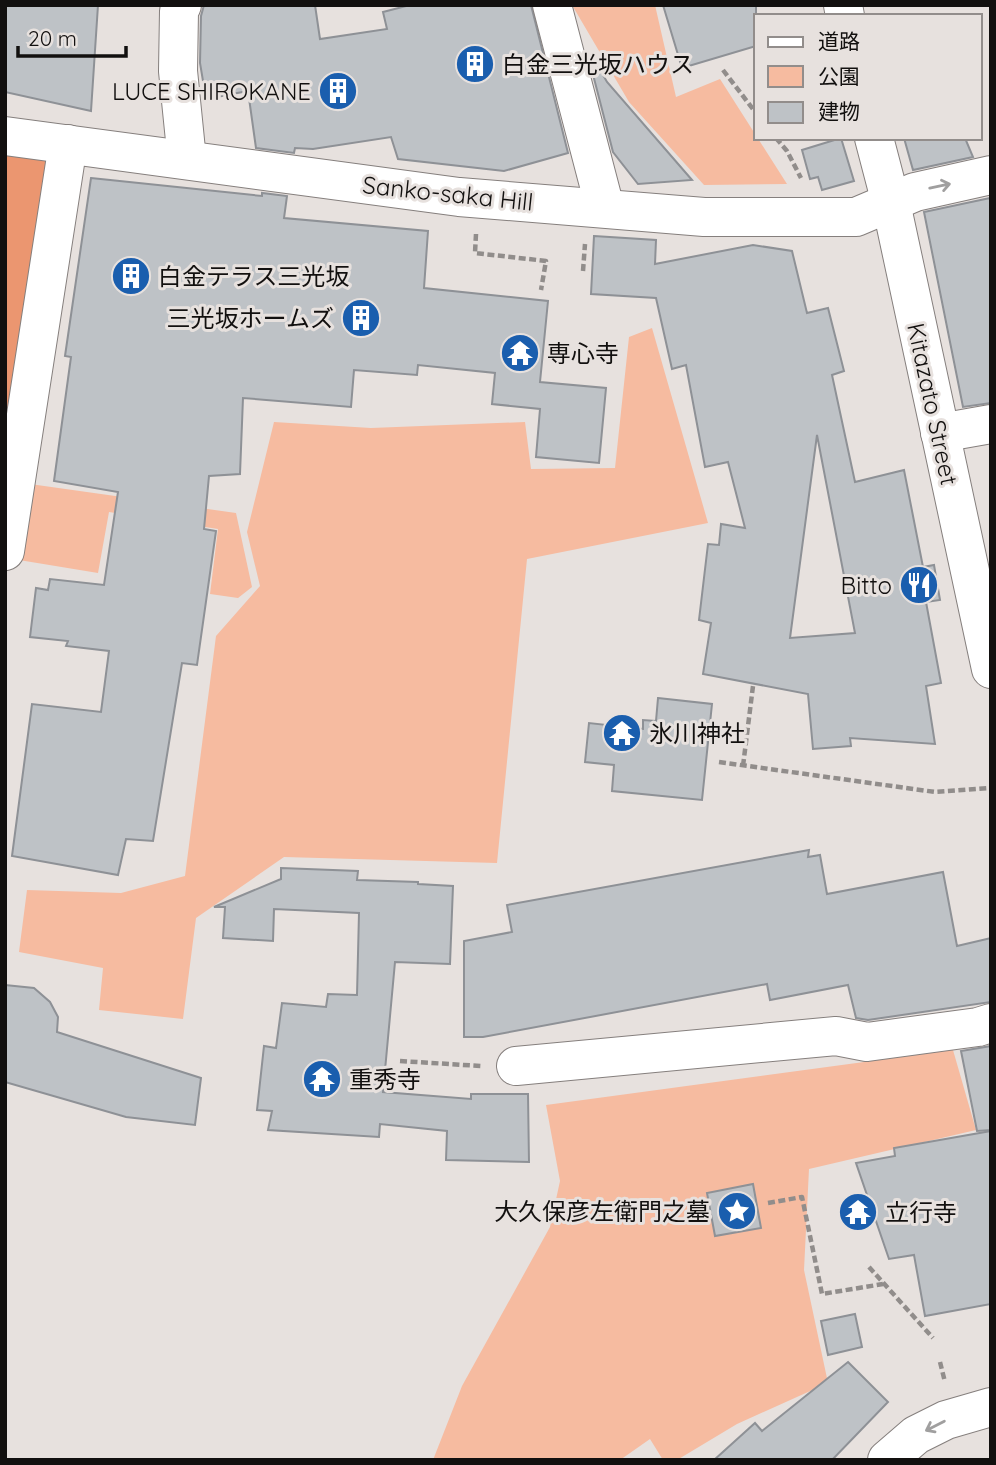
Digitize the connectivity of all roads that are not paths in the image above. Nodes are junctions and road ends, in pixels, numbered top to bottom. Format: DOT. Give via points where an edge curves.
graph roads {
  1 [pos="182,5"];
  2 [pos="552,5"];
  3 [pos="5,136"];
  4 [pos="875,140"];
  5 [pos="68,144"];
  6 [pos="187,160"];
  7 [pos="991,175"];
  8 [pos="891,203"];
  9 [pos="595,223"];
  10 [pos="22,336"];
  11 [pos="991,424"];
  12 [pos="940,433"];
  13 [pos="5,551"];
  14 [pos="990,664"];
  15 [pos="991,1023"];
  16 [pos="503,1066"];
  17 [pos="976,1412"];
  18 [pos="887,1460"];
  1 -- 6 [label="street" via="178,71"];
  2 -- 9 [label="street"];
  3 -- 5 [label="street, Sanko-saka Hill"];
  4 -- 8 [label="street, Kitazato Street"];
  5 -- 6 [label="street, Sanko-saka Hill"];
  5 -- 10 [label="street"];
  6 -- 9 [label="street, Sanko-saka Hill" via="459,197"];
  8 -- 7 [label="street, Sanko-saka Hill, one-way" via="915,192"];
  8 -- 9 [label="street, Sanko-saka Hill" via="856,216"];
  8 -- 12 [label="street, Kitazato Street"];
  10 -- 13 [label="street"];
  11 -- 12 [label="street"];
  12 -- 14 [label="street, Kitazato Street"];
  15 -- 16 [label="street" via="867,1042 836,1036"];
  17 -- 18 [label="street, one-way" via="916,1435"];
}
